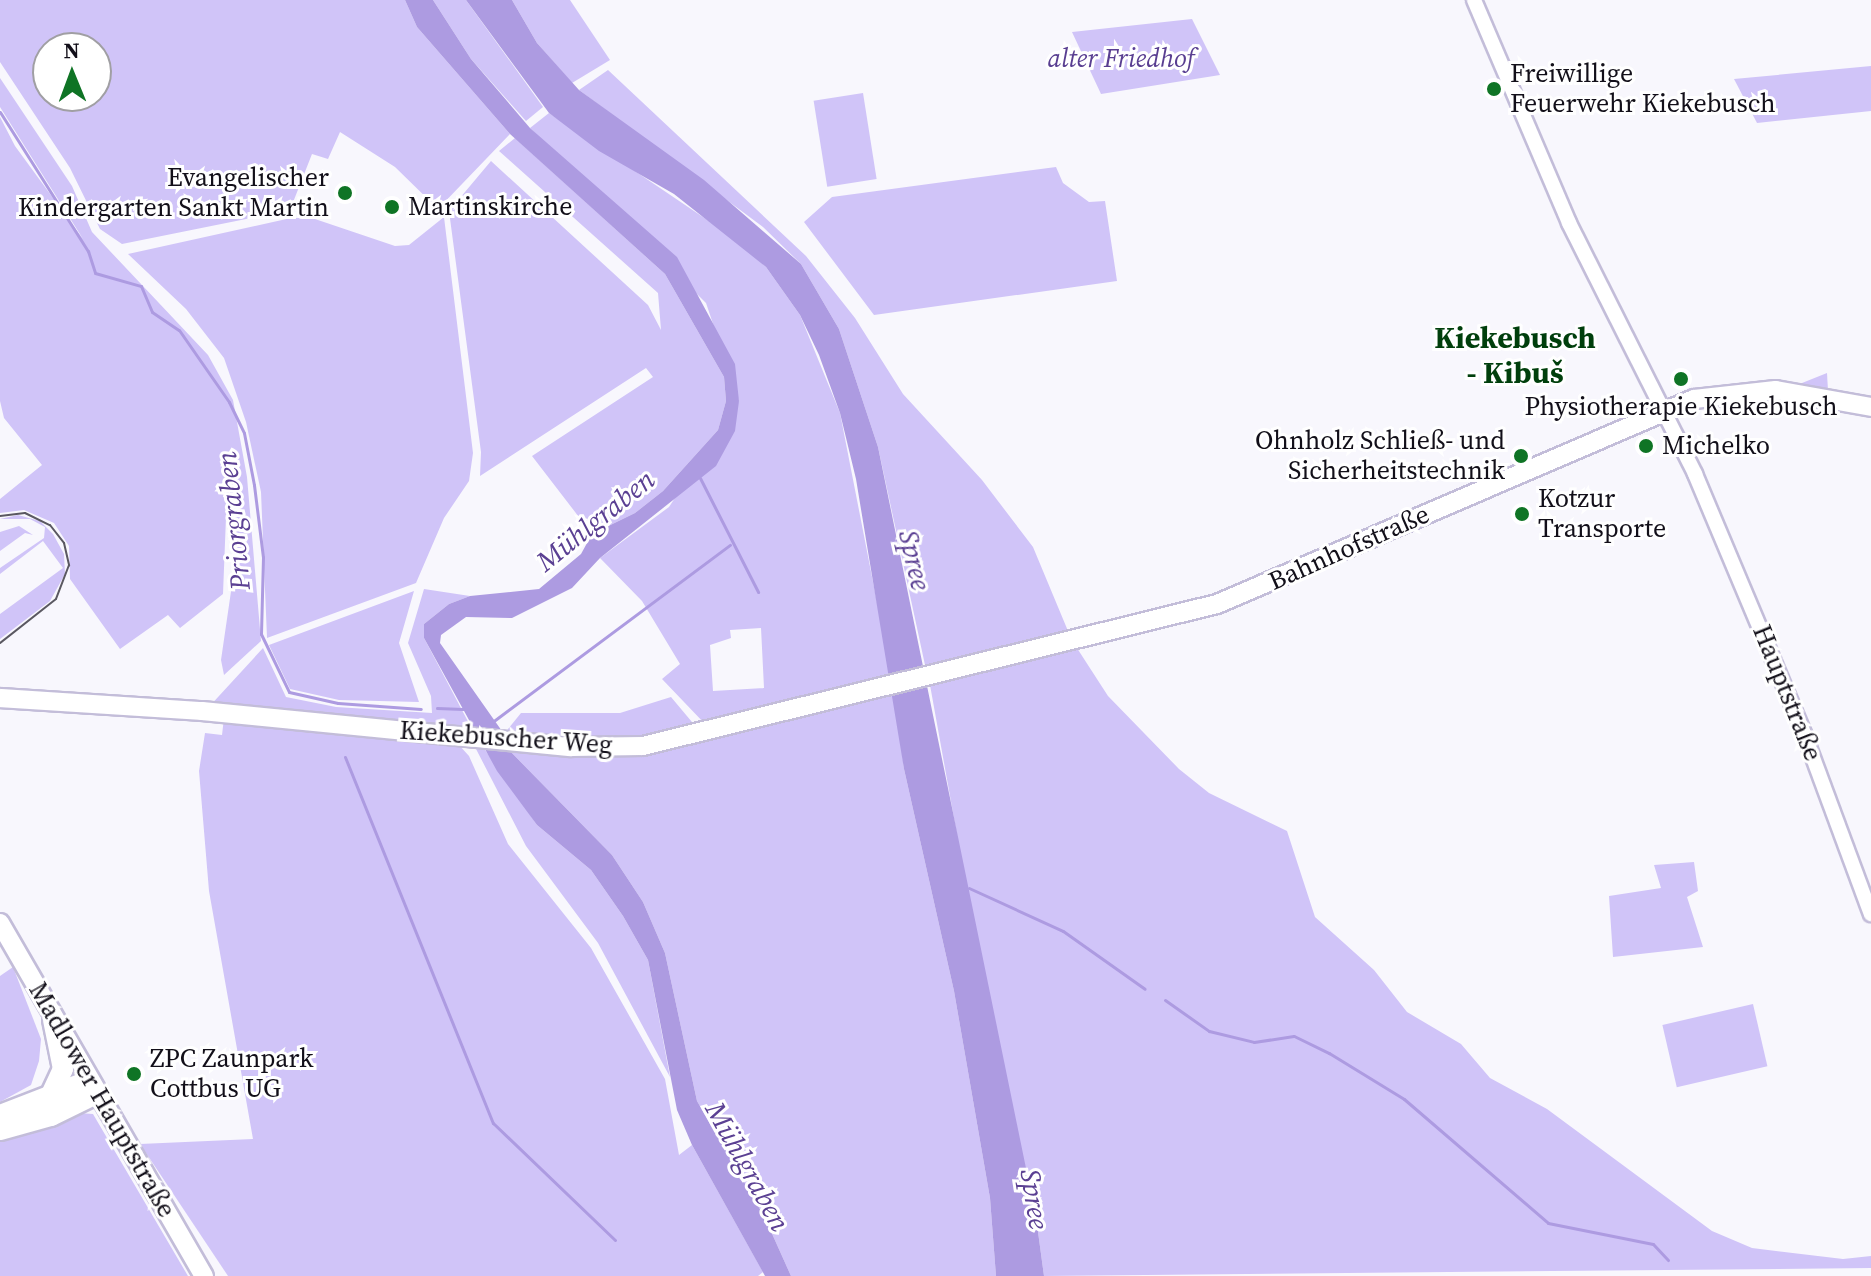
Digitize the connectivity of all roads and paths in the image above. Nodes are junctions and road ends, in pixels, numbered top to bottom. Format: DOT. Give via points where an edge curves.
graph roads {
  1 [pos="1474,0"];
  2 [pos="1871,407"];
  3 [pos="1662,410"];
  4 [pos="1096,633"];
  5 [pos="0,698"];
  6 [pos="1871,914"];
  7 [pos="0,923"];
  8 [pos="53,1020"];
  9 [pos="92,1088"];
  10 [pos="48,1101"];
  11 [pos="0,1115"];
  12 [pos="0,1130"];
  13 [pos="204,1276"];
  1 -- 3 [label="street" via="1569,223"];
  2 -- 3 [label="main road, Bahnhofstraße" via="1763,390 1726,393"];
  3 -- 4 [label="main road, Bahnhofstraße" via="1297,573 1217,604"];
  3 -- 6 [label="street, Hauptstraße" via="1695,474 1805,736"];
  4 -- 5 [label="main road, Kiekebuscher Weg" via="643,746 505,741"];
  7 -- 8 [label="main road, Madlower Hauptstraße"];
  8 -- 9 [label="main road, Madlower Hauptstraße"];
  8 -- 10 [label="highway" via="63,1069"];
  9 -- 10 [label="highway"];
  9 -- 12 [label="highway" via="51,1116"];
  9 -- 13 [label="main road, Madlower Hauptstraße"];
  10 -- 11 [label="highway"];
}
